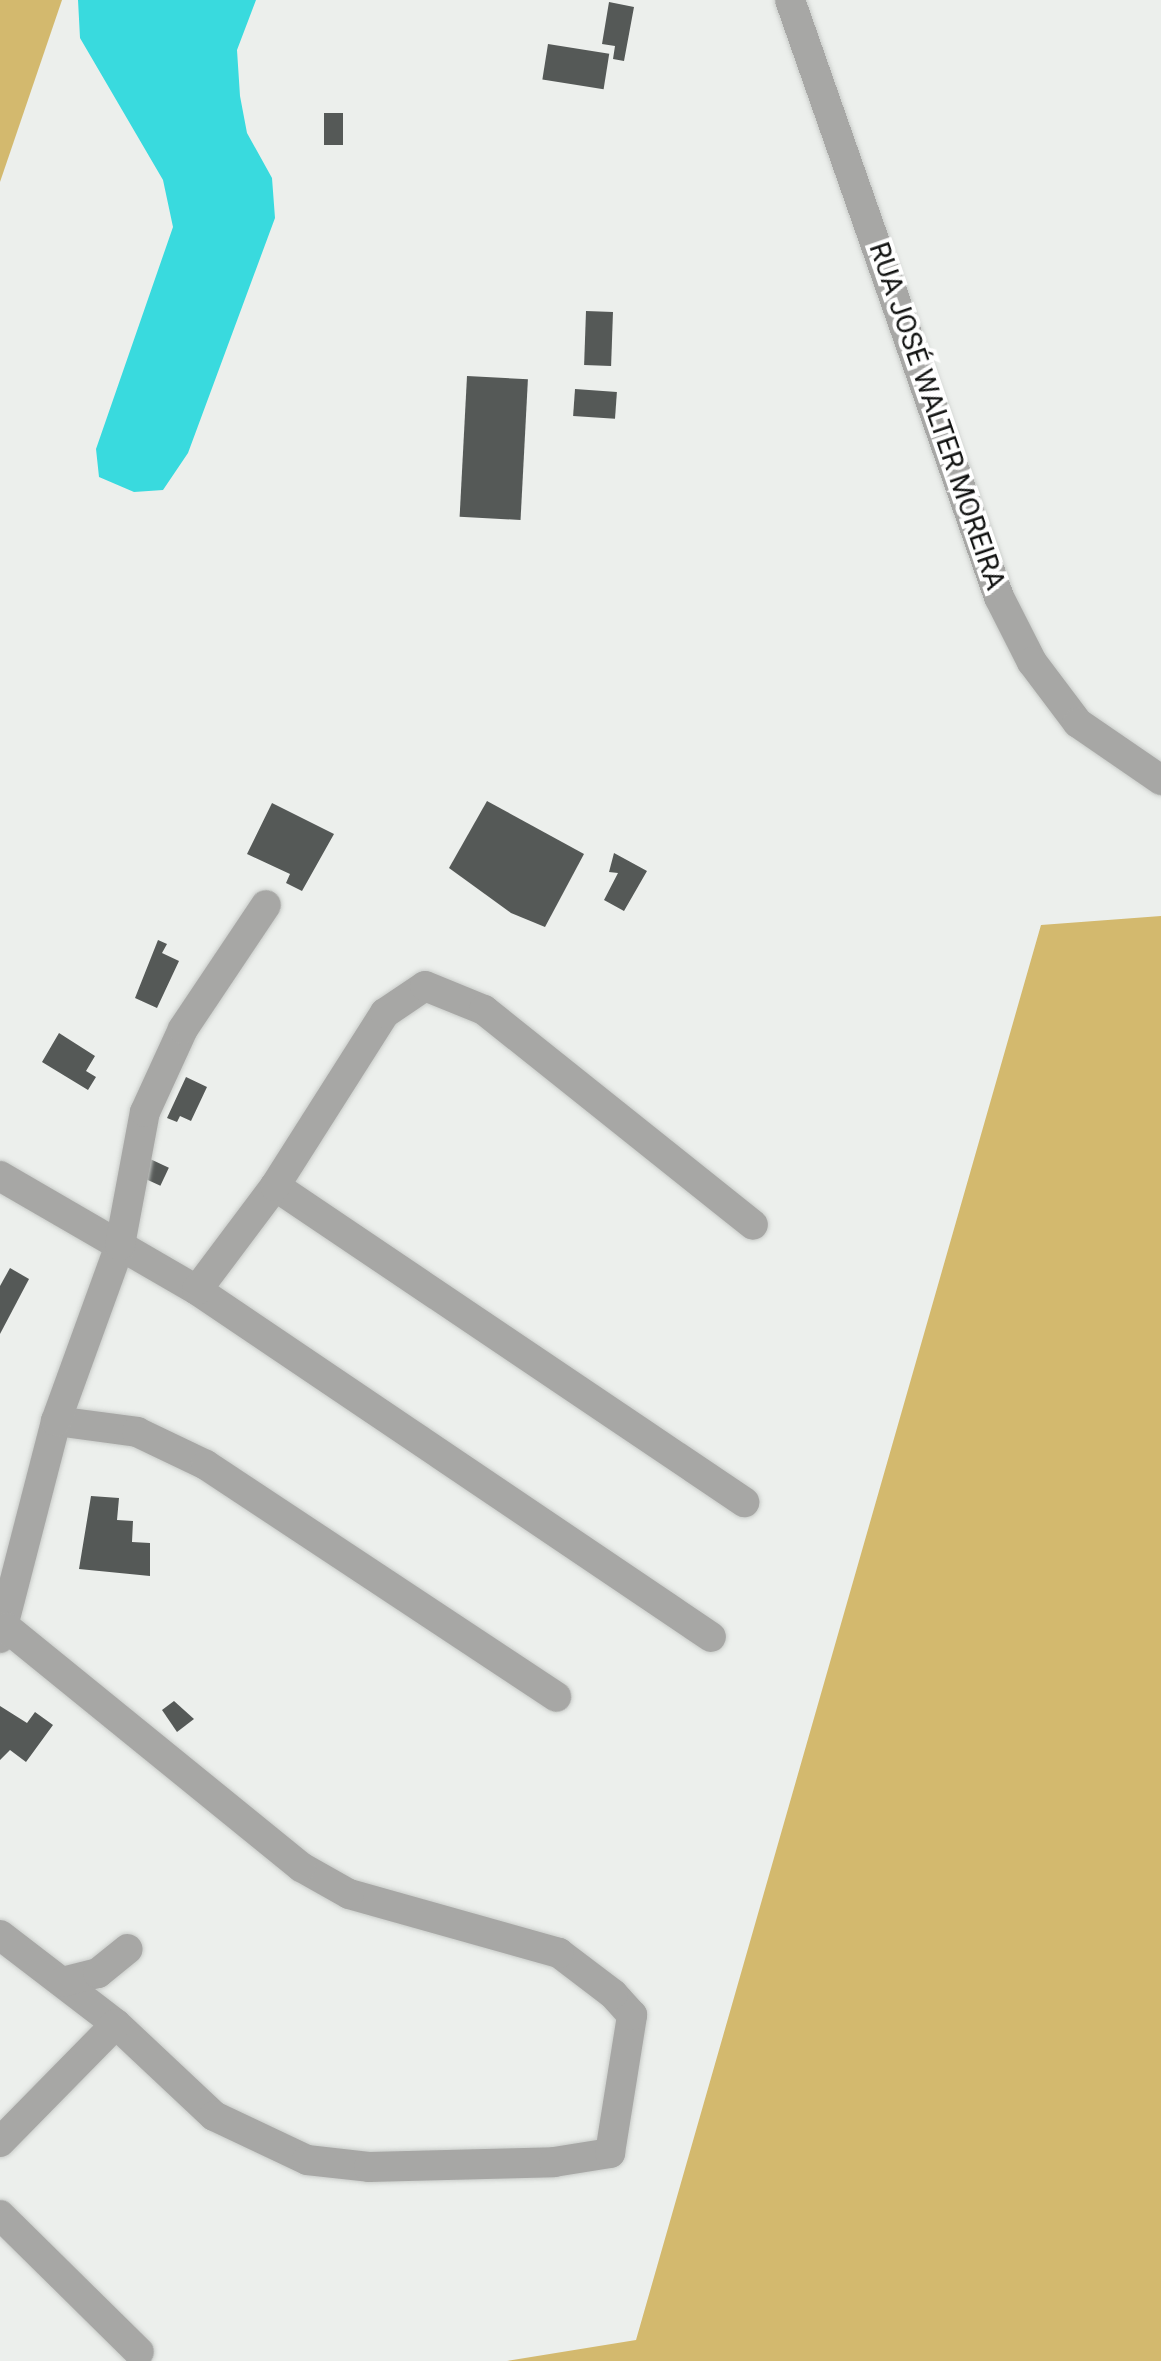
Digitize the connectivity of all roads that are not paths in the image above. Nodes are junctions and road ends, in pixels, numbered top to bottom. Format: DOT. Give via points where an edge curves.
graph roads {
  1 [pos="790,0"];
  2 [pos="1161,780"];
  3 [pos="266,905"];
  4 [pos="0,1176"];
  5 [pos="275,1186"];
  6 [pos="753,1225"];
  7 [pos="120,1245"];
  8 [pos="197,1290"];
  9 [pos="56,1421"];
  10 [pos="744,1502"];
  11 [pos="3,1632"];
  12 [pos="711,1637"];
  13 [pos="556,1697"];
  14 [pos="0,1935"];
  15 [pos="128,1949"];
  16 [pos="62,1982"];
  17 [pos="116,2024"];
  18 [pos="0,2142"];
  19 [pos="0,2215"];
  20 [pos="139,2352"];
  1 -- 2 [label="street, RUA JOSÉ WALTER MOREIRA" via="999,597 1032,662 1078,723"];
  3 -- 7 [label="street" via="161,1069 126,1183"];
  4 -- 7 [label="street"];
  5 -- 6 [label="street" via="385,1013 425,986 484,1010"];
  5 -- 8 [label="street"];
  5 -- 10 [label="street"];
  7 -- 8 [label="street"];
  7 -- 9 [label="street"];
  8 -- 12 [label="street"];
  9 -- 11 [label="street"];
  9 -- 13 [label="street" via="137,1432 206,1465"];
  11 -- 17 [label="street" via="252,1834 301,1867 378,1904 559,1953 632,2015 610,2153 554,2162 369,2167 307,2160 255,2141 214,2116"];
  14 -- 16 [label="street"];
  15 -- 16 [label="street" via="98,1973"];
  16 -- 17 [label="street"];
  17 -- 18 [label="street"];
  19 -- 20 [label="street"];
}
